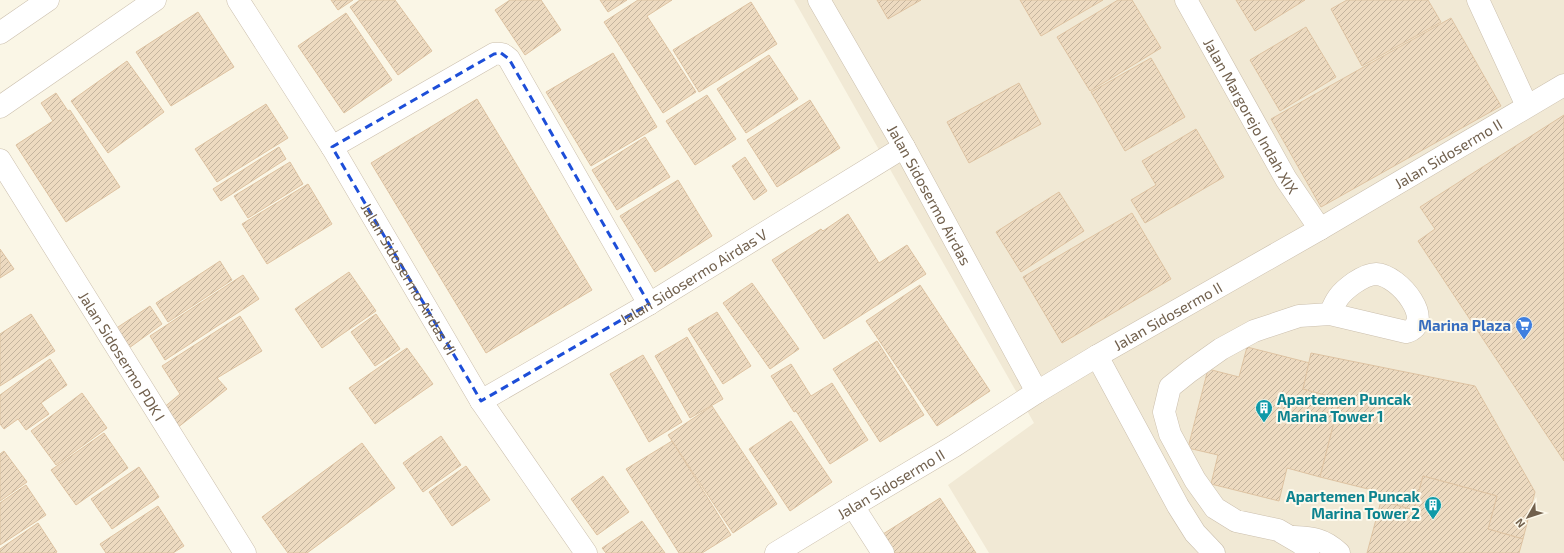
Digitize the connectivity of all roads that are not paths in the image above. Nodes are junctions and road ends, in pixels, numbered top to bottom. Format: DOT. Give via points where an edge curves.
graph roads {
  1 [pos="48,0"];
  2 [pos="155,0"];
  3 [pos="238,0"];
  4 [pos="819,0"];
  5 [pos="1186,0"];
  6 [pos="1478,0"];
  7 [pos="0,33"];
  8 [pos="1564,85"];
  9 [pos="1527,106"];
  10 [pos="0,107"];
  11 [pos="332,147"];
  12 [pos="904,147"];
  13 [pos="0,160"];
  14 [pos="1320,229"];
  15 [pos="649,304"];
  16 [pos="1330,314"];
  17 [pos="1097,356"];
  18 [pos="1037,392"];
  19 [pos="481,401"];
  20 [pos="853,506"];
  21 [pos="1292,537"];
  22 [pos="245,553"];
  23 [pos="586,553"];
  24 [pos="776,553"];
  25 [pos="882,553"];
  26 [pos="1214,553"];
  27 [pos="1308,553"];
  28 [pos="1339,553"];
  1 -- 7 [label="street"];
  2 -- 10 [label="street"];
  3 -- 11 [label="street, Jalan Sidosermo Airdas VI"];
  4 -- 12 [label="street, Jalan Sidosermo Airdas"];
  5 -- 14 [label="street, Jalan Margorejo Indah XIX" via="1286,179"];
  6 -- 9 [label="street"];
  8 -- 9 [label="street, Jalan Sidosermo II"];
  9 -- 14 [label="street, Jalan Sidosermo II"];
  11 -- 15 [label="street" via="494,54 506,55"];
  11 -- 19 [label="street, Jalan Sidosermo Airdas VI"];
  12 -- 15 [label="street, Jalan Sidosermo Airdas V"];
  12 -- 18 [label="street, Jalan Sidosermo Airdas"];
  13 -- 22 [label="street, Jalan Sidosermo PDK I"];
  14 -- 17 [label="street, Jalan Sidosermo II"];
  15 -- 19 [label="street, Jalan Sidosermo Airdas V"];
  16 -- 21 [label="street" via="1299,316 1254,331 1221,349 1170,387 1164,412 1170,434 1194,480 1215,508 1236,522 1278,530"];
  17 -- 18 [label="street, Jalan Sidosermo II"];
  17 -- 26 [label="street" via="1178,506 1195,533"];
  18 -- 20 [label="street, Jalan Sidosermo II" via="954,446"];
  19 -- 23 [label="street, Jalan Sidosermo Airdas VI"];
  20 -- 24 [label="street, Jalan Sidosermo II"];
  20 -- 25 [label="street"];
  21 -- 27 [label="street" via="1302,544"];
  21 -- 28 [label="street" via="1314,538 1332,546"];
}
